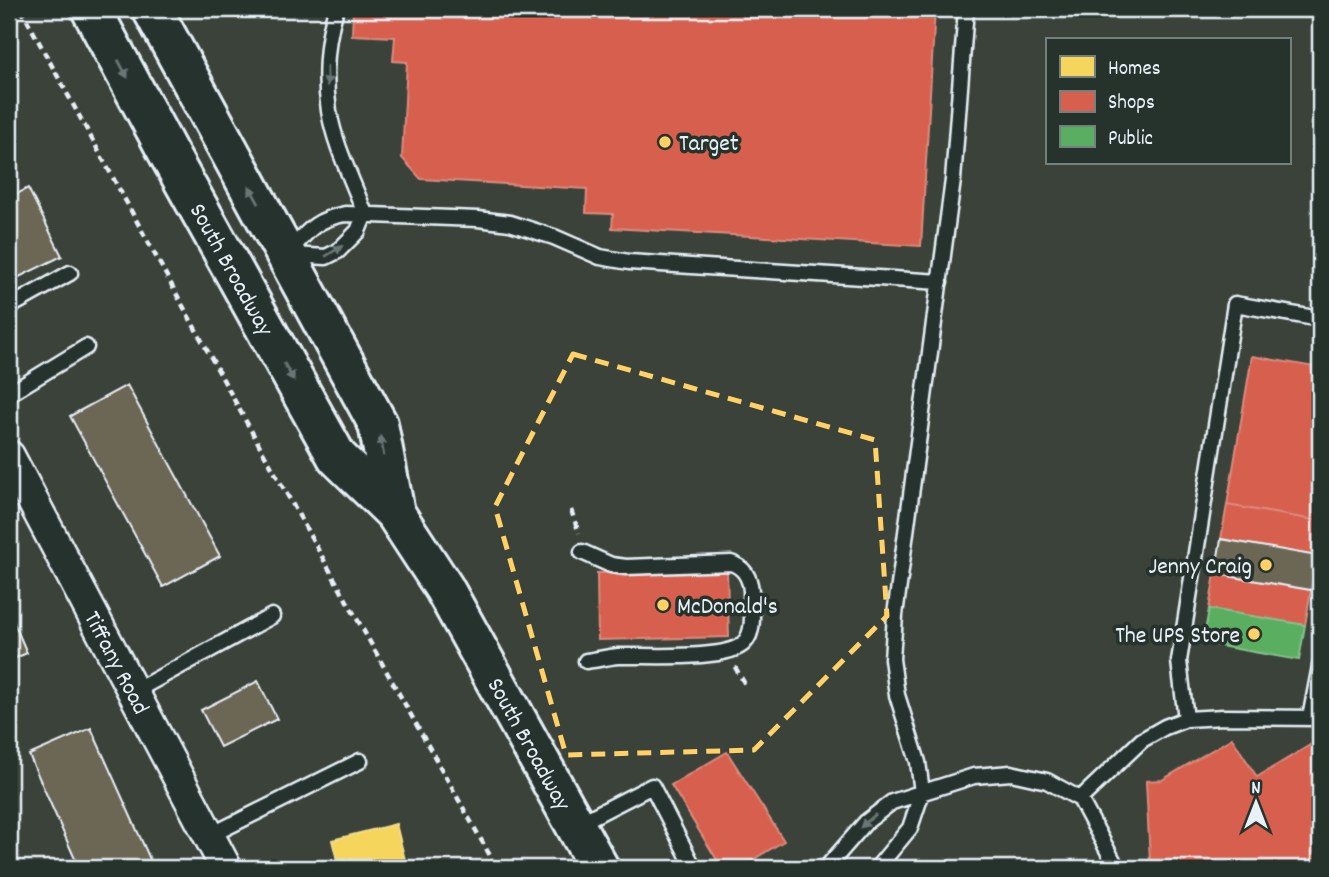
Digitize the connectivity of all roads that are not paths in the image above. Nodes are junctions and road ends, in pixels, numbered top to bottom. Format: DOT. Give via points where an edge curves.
graph roads {
  1 [pos="91,9"];
  2 [pos="336,9"];
  3 [pos="966,9"];
  4 [pos="159,15"];
  5 [pos="365,214"];
  6 [pos="287,255"];
  7 [pos="70,272"];
  8 [pos="940,282"];
  9 [pos="9,307"];
  10 [pos="1320,319"];
  11 [pos="86,346"];
  12 [pos="9,394"];
  13 [pos="9,456"];
  14 [pos="395,513"];
  15 [pos="582,552"];
  16 [pos="272,616"];
  17 [pos="586,662"];
  18 [pos="1320,666"];
  19 [pos="133,692"];
  20 [pos="1315,718"];
  21 [pos="1186,719"];
  22 [pos="360,761"];
  23 [pos="922,792"];
  24 [pos="1080,799"];
  25 [pos="576,826"];
  26 [pos="209,836"];
  27 [pos="226,868"];
  28 [pos="599,868"];
  29 [pos="694,868"];
  30 [pos="827,868"];
  31 [pos="877,868"];
  32 [pos="1117,868"];
  1 -- 14 [label="main road, South Broadway, one-way" via="337,457"];
  2 -- 5 [label="lane, one-way" via="328,44 329,111"];
  3 -- 8 [label="lane"];
  6 -- 4 [label="main road, South Broadway, one-way"];
  5 -- 6 [label="lane" via="328,217 310,228"];
  6 -- 5 [label="lane, one-way" via="326,257 338,251 358,231"];
  5 -- 8 [label="lane" via="510,223 600,257 629,262"];
  14 -- 6 [label="main road, South Broadway, one-way" via="378,424"];
  7 -- 9 [label="lane"];
  8 -- 23 [label="lane" via="892,659"];
  10 -- 21 [label="lane" via="1236,304 1179,662"];
  11 -- 12 [label="lane"];
  13 -- 19 [label="street, Tiffany Road"];
  14 -- 25 [label="main road, South Broadway" via="444,588"];
  15 -- 17 [label="lane" via="626,567 737,565 750,586 752,629 746,642 715,654"];
  16 -- 19 [label="lane"];
  18 -- 20 [label="lane"];
  19 -- 26 [label="street, Tiffany Road"];
  20 -- 21 [label="lane"];
  21 -- 24 [label="lane" via="1142,740"];
  22 -- 26 [label="lane"];
  23 -- 24 [label="lane" via="974,776 1011,773 1047,781"];
  23 -- 30 [label="lane, one-way" via="892,802 866,822"];
  23 -- 31 [label="lane" via="910,828"];
  24 -- 32 [label="lane"];
  25 -- 28 [label="main road, South Broadway"];
  25 -- 29 [label="lane" via="652,786"];
  26 -- 27 [label="street, Tiffany Road"];
}
